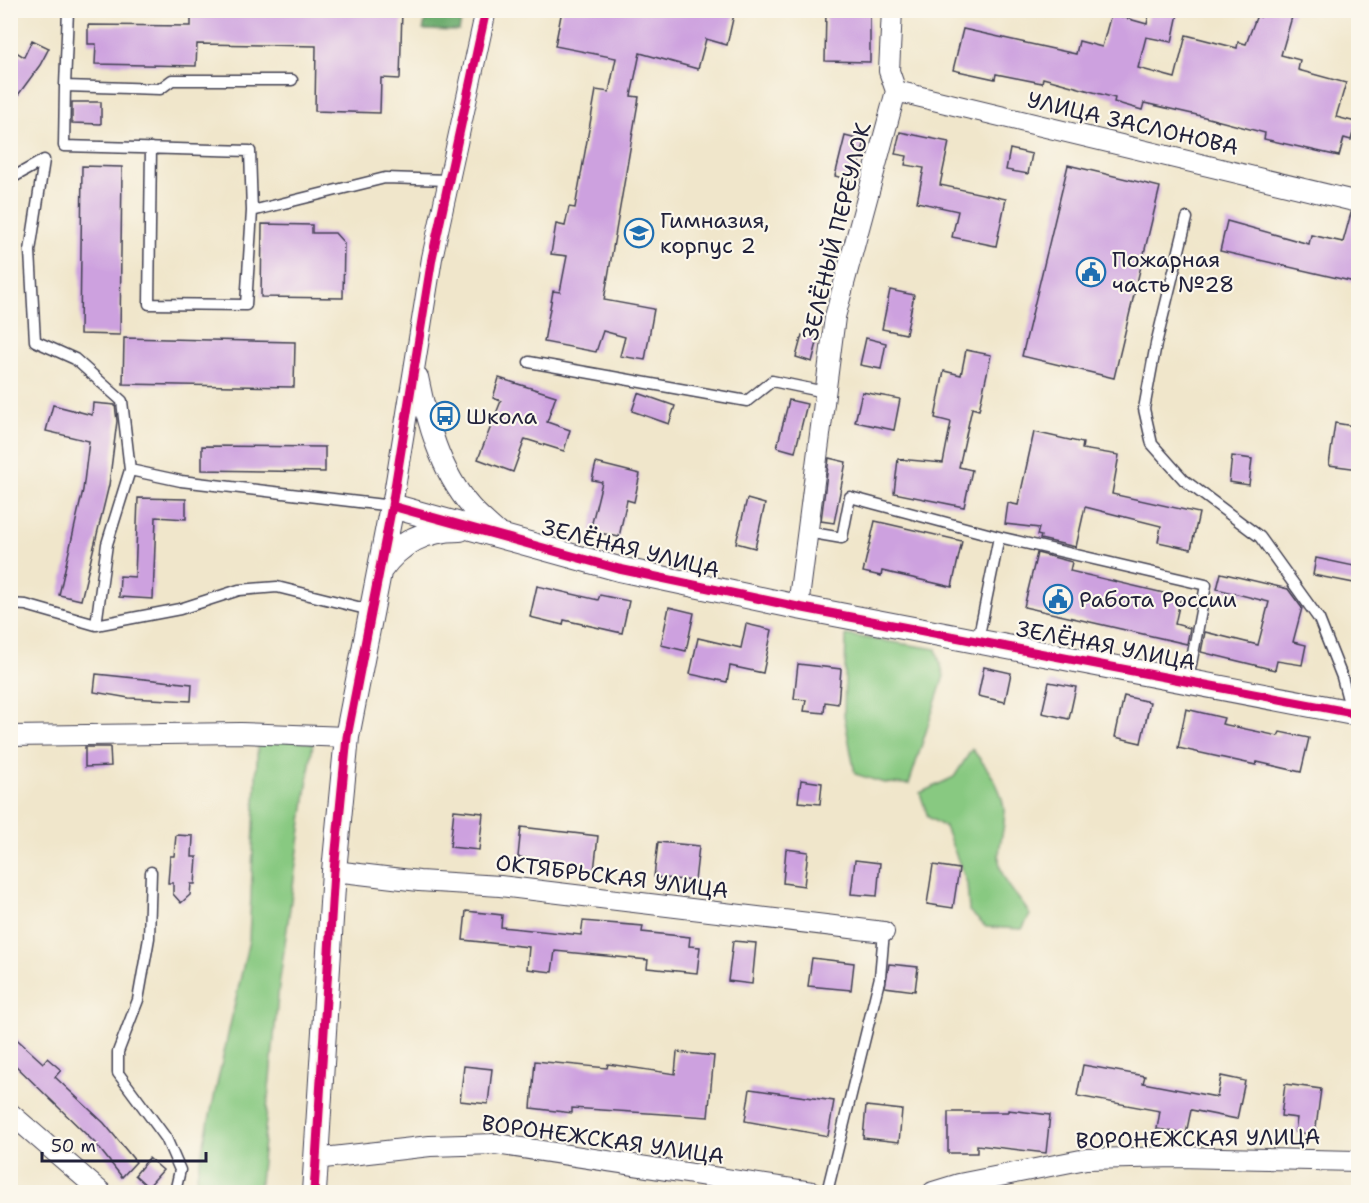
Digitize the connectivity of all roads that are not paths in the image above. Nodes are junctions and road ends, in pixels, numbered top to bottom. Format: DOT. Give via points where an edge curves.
graph roads {
  1 [pos="68,10"];
  2 [pos="486,10"];
  3 [pos="892,10"];
  4 [pos="292,80"];
  5 [pos="65,86"];
  6 [pos="896,91"];
  7 [pos="151,148"];
  8 [pos="10,179"];
  9 [pos="448,180"];
  10 [pos="1359,202"];
  11 [pos="252,211"];
  12 [pos="1187,218"];
  13 [pos="529,362"];
  14 [pos="416,366"];
  15 [pos="825,392"];
  16 [pos="130,470"];
  17 [pos="392,506"];
  18 [pos="477,529"];
  19 [pos="807,532"];
  20 [pos="502,536"];
  21 [pos="999,537"];
  22 [pos="378,574"];
  23 [pos="10,604"];
  24 [pos="798,607"];
  25 [pos="370,610"];
  26 [pos="96,625"];
  27 [pos="978,640"];
  28 [pos="1188,680"];
  29 [pos="1355,713"];
  30 [pos="10,736"];
  31 [pos="346,737"];
  32 [pos="334,871"];
  33 [pos="151,872"];
  34 [pos="884,932"];
  35 [pos="10,1113"];
  36 [pos="315,1158"];
  37 [pos="1359,1161"];
  38 [pos="101,1192"];
  39 [pos="175,1192"];
  40 [pos="314,1192"];
  41 [pos="812,1192"];
  42 [pos="827,1192"];
  43 [pos="933,1192"];
  1 -- 5 [label="lane"];
  2 -- 9 [label="street"];
  3 -- 6 [label="street, ЗЕЛЁНЫЙ ПЕРЕУЛОК" via="889,71"];
  4 -- 5 [label="lane" via="172,80 160,89"];
  5 -- 7 [label="lane" via="64,146"];
  6 -- 10 [label="street, УЛИЦА ЗАСЛОНОВА"];
  6 -- 15 [label="street, ЗЕЛЁНЫЙ ПЕРЕУЛОК" via="835,317"];
  7 -- 11 [label="lane" via="250,151"];
  7 -- 11 [label="lane" via="149,304 246,305"];
  8 -- 16 [label="lane" via="44,160 30,251 35,340 75,359 122,401"];
  9 -- 11 [label="lane" via="385,178"];
  9 -- 14 [label="street"];
  12 -- 29 [label="lane" via="1144,410 1152,444 1184,480 1260,537 1319,619"];
  13 -- 15 [label="lane" via="747,401 772,381"];
  14 -- 17 [label="street"];
  14 -- 20 [label="street" via="434,440 452,479 471,507"];
  15 -- 19 [label="street, ЗЕЛЁНЫЙ ПЕРЕУЛОК"];
  16 -- 17 [label="lane" via="181,481"];
  16 -- 26 [label="lane" via="107,544"];
  17 -- 18 [label="street, ЗЕЛЁНАЯ УЛИЦА"];
  17 -- 22 [label="street"];
  18 -- 20 [label="street, ЗЕЛЁНАЯ УЛИЦА"];
  18 -- 22 [label="street" via="447,529 410,540 392,553"];
  19 -- 21 [label="lane" via="842,538 850,497"];
  19 -- 24 [label="street, ЗЕЛЁНЫЙ ПЕРЕУЛОК"];
  20 -- 24 [label="street, ЗЕЛЁНАЯ УЛИЦА" via="619,569"];
  21 -- 27 [label="lane"];
  21 -- 28 [label="lane" via="1206,585"];
  22 -- 25 [label="street"];
  23 -- 26 [label="lane"];
  24 -- 27 [label="street, ЗЕЛЁНАЯ УЛИЦА"];
  25 -- 26 [label="lane" via="277,587 239,590 180,609"];
  25 -- 31 [label="street"];
  27 -- 28 [label="street, ЗЕЛЁНАЯ УЛИЦА"];
  28 -- 29 [label="street, ЗЕЛЁНАЯ УЛИЦА"];
  30 -- 31 [label="street" via="240,733"];
  31 -- 32 [label="street"];
  32 -- 34 [label="street, ОКТЯБРЬСКАЯ УЛИЦА" via="500,886"];
  32 -- 36 [label="street"];
  33 -- 39 [label="lane" via="149,938 138,1000 118,1052 118,1073 166,1138 180,1170"];
  34 -- 42 [label="lane" via="880,977"];
  35 -- 38 [label="street"];
  36 -- 40 [label="street"];
  36 -- 41 [label="street, ВОРОНЕЖСКАЯ УЛИЦА" via="430,1146 496,1144"];
  37 -- 43 [label="street, ВОРОНЕЖСКАЯ УЛИЦА" via="1086,1159"];
}
